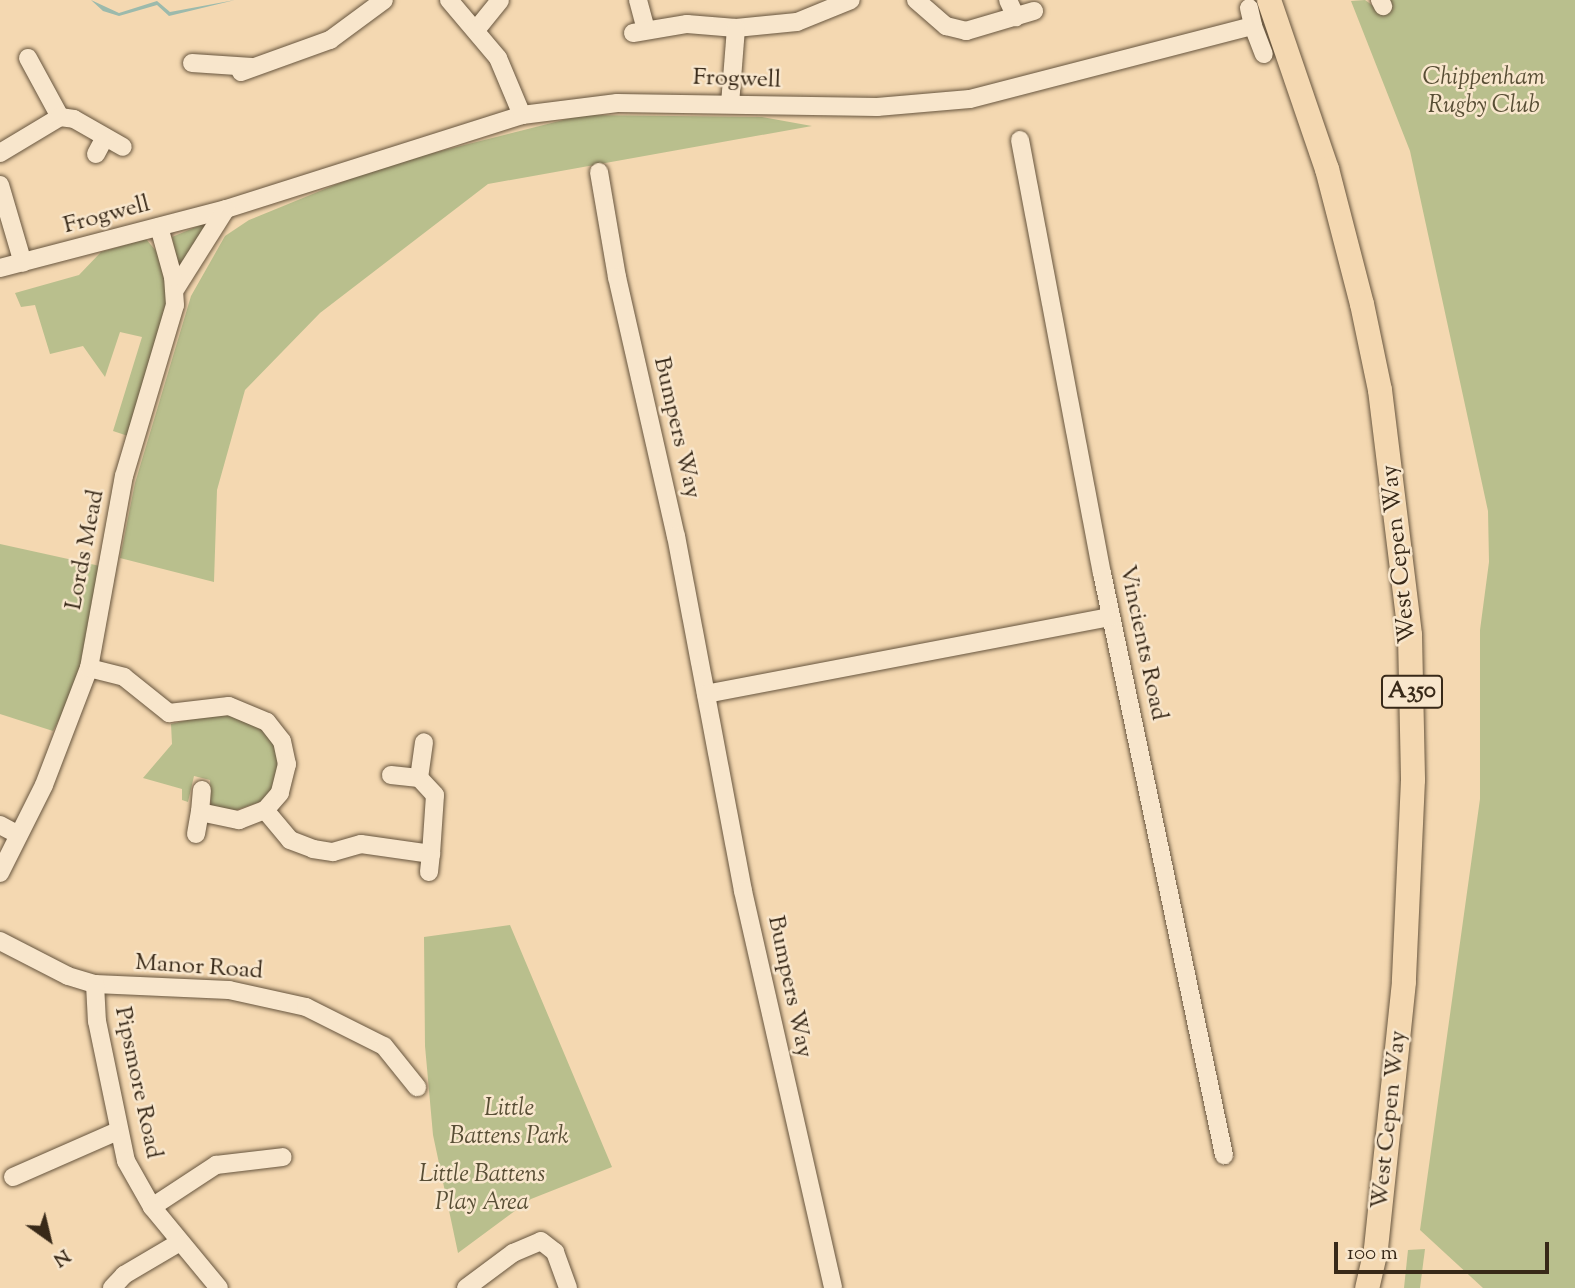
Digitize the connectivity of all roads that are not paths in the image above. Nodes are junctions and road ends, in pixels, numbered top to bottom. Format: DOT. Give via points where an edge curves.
graph roads {
  1 [pos="384,0"];
  2 [pos="449,0"];
  3 [pos="500,0"];
  4 [pos="638,0"];
  5 [pos="851,0"];
  6 [pos="916,0"];
  7 [pos="1008,0"];
  8 [pos="1259,4"];
  9 [pos="829,6"];
  10 [pos="1034,11"];
  11 [pos="1016,17"];
  12 [pos="1253,26"];
  13 [pos="736,28"];
  14 [pos="476,30"];
  15 [pos="1264,54"];
  16 [pos="28,58"];
  17 [pos="192,62"];
  18 [pos="730,104"];
  19 [pos="522,115"];
  20 [pos="60,117"];
  21 [pos="105,137"];
  22 [pos="1020,140"];
  23 [pos="123,147"];
  24 [pos="0,153"];
  25 [pos="96,154"];
  26 [pos="599,172"];
  27 [pos="0,185"];
  28 [pos="226,209"];
  29 [pos="159,227"];
  30 [pos="23,263"];
  31 [pos="0,268"];
  32 [pos="176,288"];
  33 [pos="1111,617"];
  34 [pos="89,668"];
  35 [pos="706,694"];
  36 [pos="424,742"];
  37 [pos="391,775"];
  38 [pos="419,778"];
  39 [pos="202,790"];
  40 [pos="265,810"];
  41 [pos="200,812"];
  42 [pos="0,825"];
  43 [pos="196,834"];
  44 [pos="19,835"];
  45 [pos="0,873"];
  46 [pos="0,940"];
  47 [pos="95,984"];
  48 [pos="417,1087"];
  49 [pos="118,1131"];
  50 [pos="1224,1155"];
  51 [pos="283,1157"];
  52 [pos="13,1177"];
  53 [pos="152,1207"];
  54 [pos="180,1242"];
  55 [pos="1376,1250"];
  56 [pos="112,1288"];
  57 [pos="219,1288"];
  58 [pos="466,1288"];
  59 [pos="568,1288"];
  60 [pos="832,1288"];
  61 [pos="1367,1288"];
  62 [pos="1378,1288"];
  1 -- 17 [label="street" via="330,40 247,69"];
  2 -- 14 [label="street"];
  3 -- 14 [label="street"];
  4 -- 13 [label="street" via="640,32 696,24"];
  5 -- 9 [label="street"];
  6 -- 11 [label="street" via="940,22 957,29 981,29"];
  7 -- 11 [label="street"];
  8 -- 12 [label="street"];
  8 -- 55 [label="highway, West Cepen Way / A350" via="1327,169 1359,291 1380,390 1405,573 1413,722 1412,851 1403,994"];
  9 -- 13 [label="street" via="784,25"];
  10 -- 11 [label="street"];
  12 -- 15 [label="street"];
  12 -- 18 [label="street, Frogwell" via="970,99 877,107"];
  13 -- 18 [label="street"];
  14 -- 19 [label="street" via="507,75"];
  16 -- 20 [label="street"];
  18 -- 19 [label="street, Frogwell" via="617,103"];
  19 -- 28 [label="street, Frogwell"];
  20 -- 21 [label="street"];
  20 -- 24 [label="street"];
  21 -- 23 [label="street"];
  21 -- 25 [label="street"];
  22 -- 33 [label="street, Vincients Road"];
  26 -- 35 [label="street, Bumpers Way"];
  27 -- 30 [label="street"];
  28 -- 29 [label="street, Frogwell"];
  28 -- 32 [label="street"];
  29 -- 30 [label="street, Frogwell"];
  29 -- 32 [label="street, Lords Mead"];
  30 -- 31 [label="street, Frogwell"];
  32 -- 34 [label="street, Lords Mead" via="175,305 124,476"];
  33 -- 35 [label="street"];
  33 -- 50 [label="street, Vincients Road"];
  34 -- 40 [label="street" via="124,677 169,713 229,706 267,722 282,741 287,764 280,793"];
  34 -- 44 [label="street, Lords Mead" via="68,730"];
  35 -- 60 [label="street, Bumpers Way" via="743,891"];
  36 -- 38 [label="street"];
  37 -- 38 [label="street"];
  38 -- 40 [label="street" via="435,795 430,863 361,844 333,852 303,847 284,835"];
  39 -- 41 [label="street"];
  40 -- 41 [label="street" via="239,820"];
  41 -- 43 [label="street"];
  42 -- 44 [label="street"];
  44 -- 45 [label="street, Lords Mead"];
  46 -- 47 [label="street, Manor Road" via="68,976"];
  47 -- 48 [label="street, Manor Road" via="229,990 306,1007 383,1046"];
  47 -- 49 [label="street, Pipsmore Road" via="97,1021"];
  49 -- 52 [label="street"];
  49 -- 53 [label="street, Pipsmore Road" via="132,1175"];
  51 -- 53 [label="street" via="216,1165"];
  53 -- 54 [label="street, Pipsmore Road"];
  54 -- 56 [label="street" via="124,1275"];
  54 -- 57 [label="street, Pipsmore Road"];
  55 -- 61 [label="highway, West Cepen Way / A350"];
  55 -- 62 [label="highway, West Cepen Way / A350"];
  58 -- 59 [label="street" via="519,1249 551,1242"];
}
